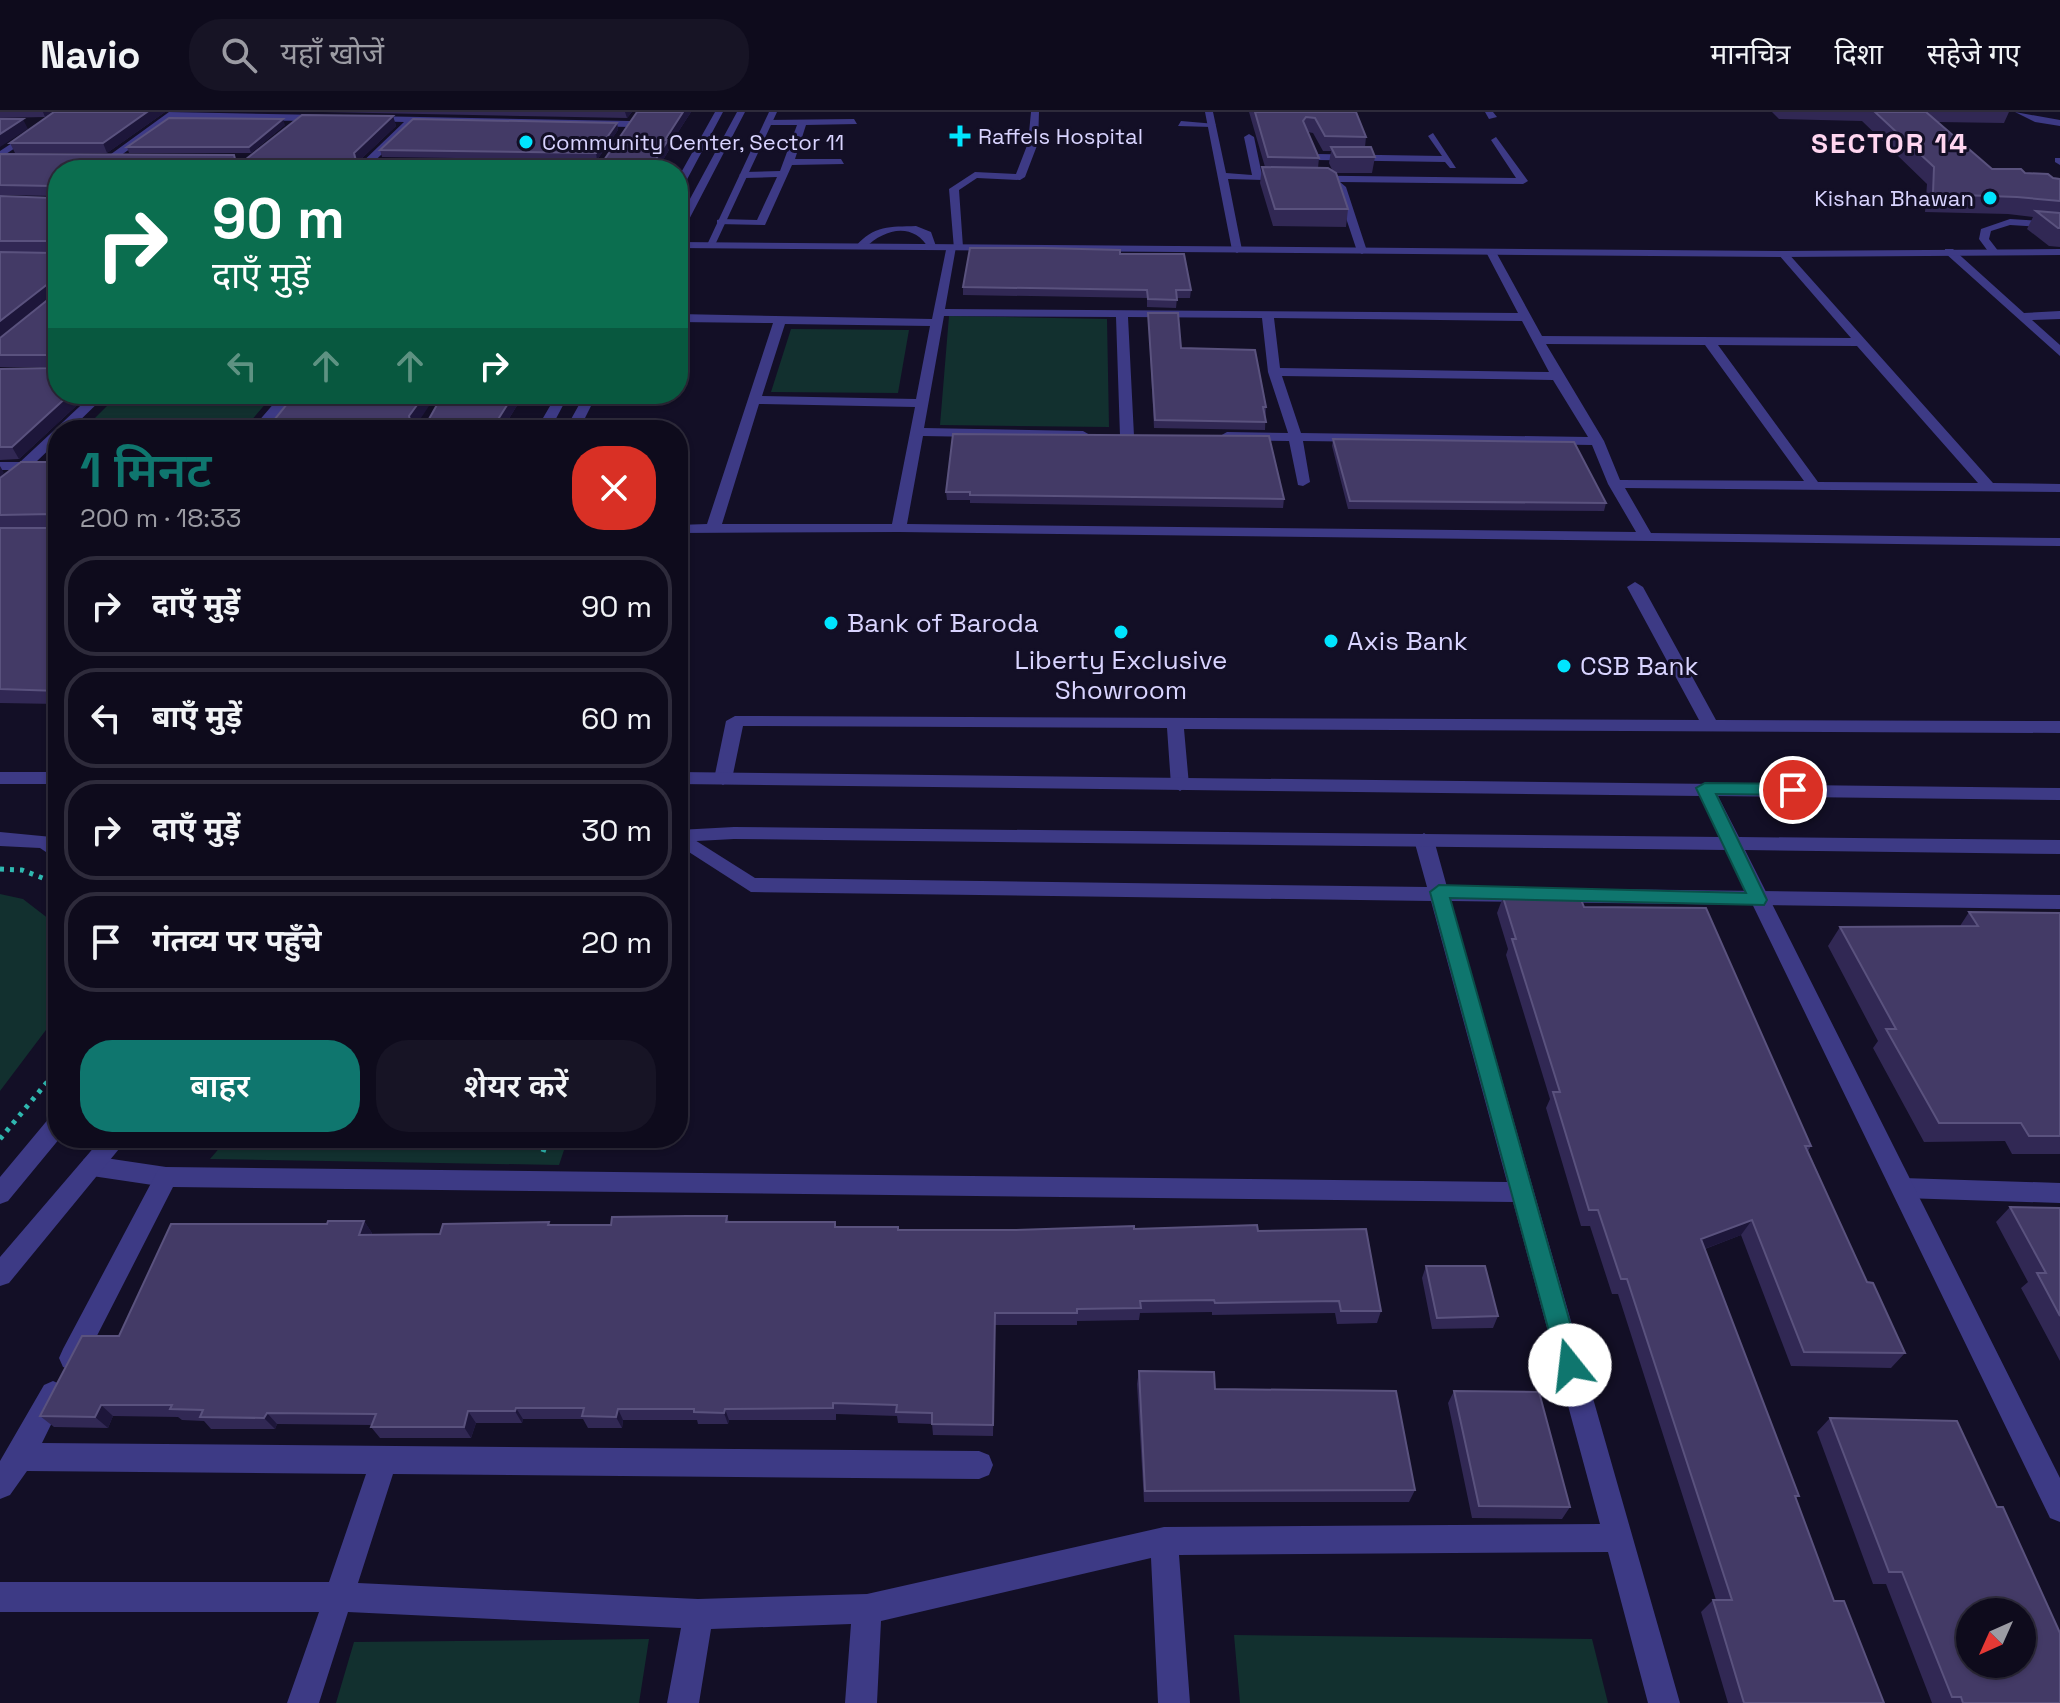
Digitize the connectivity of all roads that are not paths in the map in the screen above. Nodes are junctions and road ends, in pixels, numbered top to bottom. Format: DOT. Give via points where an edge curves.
graph roads {
  1 [pos="65,112"];
  2 [pos="529,112"];
  3 [pos="639,112"];
  4 [pos="719,112"];
  5 [pos="741,112"];
  6 [pos="784,112"];
  7 [pos="1035,112"];
  8 [pos="1209,112"];
  9 [pos="2019,112"];
  10 [pos="172,114"];
  11 [pos="772,115"];
  12 [pos="303,118"];
  13 [pos="334,119"];
  14 [pos="350,119"];
  15 [pos="412,120"];
  16 [pos="521,120"];
  17 [pos="802,122"];
  18 [pos="854,122"];
  19 [pos="32,123"];
  20 [pos="47,123"];
  21 [pos="2060,123"];
  22 [pos="631,124"];
  23 [pos="1181,124"];
  24 [pos="1211,124"];
  25 [pos="291,128"];
  26 [pos="624,134"];
  27 [pos="1433,136"];
  28 [pos="1249,137"];
  29 [pos="1496,140"];
  30 [pos="0,157"];
  31 [pos="16,159"];
  32 [pos="94,159"];
  33 [pos="110,159"];
  34 [pos="124,159"];
  35 [pos="1448,159"];
  36 [pos="369,160"];
  37 [pos="789,162"];
  38 [pos="841,162"];
  39 [pos="688,169"];
  40 [pos="783,174"];
  41 [pos="744,175"];
  42 [pos="1222,176"];
  43 [pos="1258,178"];
  44 [pos="1329,179"];
  45 [pos="1461,180"];
  46 [pos="688,212"];
  47 [pos="721,222"];
  48 [pos="2060,225"];
  49 [pos="688,245"];
  50 [pos="710,245"];
  51 [pos="861,246"];
  52 [pos="933,247"];
  53 [pos="955,247"];
  54 [pos="1237,250"];
  55 [pos="1362,251"];
  56 [pos="1949,251"];
  57 [pos="1491,252"];
  58 [pos="1994,252"];
  59 [pos="2060,252"];
  60 [pos="1783,254"];
  61 [pos="48,310"];
  62 [pos="1122,313"];
  63 [pos="1268,315"];
  64 [pos="2060,315"];
  65 [pos="1526,317"];
  66 [pos="2021,317"];
  67 [pos="688,318"];
  68 [pos="937,318"];
  69 [pos="780,320"];
  70 [pos="1539,340"];
  71 [pos="1709,341"];
  72 [pos="1861,342"];
  73 [pos="0,347"];
  74 [pos="2060,352"];
  75 [pos="1274,372"];
  76 [pos="1557,376"];
  77 [pos="754,400"];
  78 [pos="920,403"];
  79 [pos="90,404"];
  80 [pos="280,404"];
  81 [pos="73,420"];
  82 [pos="267,420"];
  83 [pos="915,432"];
  84 [pos="1295,435"];
  85 [pos="1127,436"];
  86 [pos="1142,436"];
  87 [pos="1219,436"];
  88 [pos="1597,441"];
  89 [pos="48,443"];
  90 [pos="0,466"];
  91 [pos="23,466"];
  92 [pos="48,467"];
  93 [pos="1303,482"];
  94 [pos="1615,484"];
  95 [pos="1814,486"];
  96 [pos="1989,487"];
  97 [pos="2060,488"];
  98 [pos="0,489"];
  99 [pos="713,528"];
  100 [pos="899,528"];
  101 [pos="688,529"];
  102 [pos="1646,537"];
  103 [pos="2060,542"];
  104 [pos="1635,587"];
  105 [pos="1175,723"];
  106 [pos="1711,726"];
  107 [pos="2060,727"];
  108 [pos="0,778"];
  109 [pos="48,778"];
  110 [pos="688,778"];
  111 [pos="723,779"];
  112 [pos="1180,785"];
  113 [pos="1705,788"];
  114 [pos="2060,794"];
  115 [pos="688,836"];
  116 [pos="0,839"];
  117 [pos="1424,840"];
  118 [pos="688,842"];
  119 [pos="1730,843"];
  120 [pos="48,845"];
  121 [pos="2060,847"];
  122 [pos="1439,892"];
  123 [pos="1758,900"];
  124 [pos="2060,902"];
  125 [pos="48,1136"];
  126 [pos="107,1148"];
  127 [pos="92,1166"];
  128 [pos="166,1177"];
  129 [pos="1903,1188"];
  130 [pos="1522,1192"];
  131 [pos="2060,1193"];
  132 [pos="0,1194"];
  133 [pos="0,1275"];
  134 [pos="20,1457"];
  135 [pos="384,1460"];
  136 [pos="979,1465"];
  137 [pos="0,1485"];
  138 [pos="2060,1508"];
  139 [pos="1618,1538"];
  140 [pos="1164,1541"];
  141 [pos="0,1597"];
  142 [pos="338,1597"];
  143 [pos="867,1609"];
  144 [pos="698,1614"];
  145 [pos="303,1703"];
  146 [pos="683,1703"];
  147 [pos="861,1703"];
  148 [pos="1174,1703"];
  149 [pos="1664,1703"];
  1 -- 20 [label="street"];
  2 -- 16 [label="street"];
  3 -- 22 [label="street"];
  4 -- 39 [label="street"];
  5 -- 46 [label="street"];
  6 -- 11 [label="street"];
  7 -- 53 [label="street" via="1033,143 1020,177 975,175 954,189"];
  8 -- 24 [label="street"];
  9 -- 21 [label="street"];
  10 -- 12 [label="street"];
  10 -- 33 [label="street"];
  11 -- 17 [label="street"];
  11 -- 41 [label="street"];
  12 -- 13 [label="street"];
  12 -- 25 [label="street"];
  14 -- 15 [label="street"];
  15 -- 16 [label="street"];
  15 -- 36 [label="street"];
  16 -- 22 [label="street"];
  17 -- 18 [label="street"];
  17 -- 37 [label="street"];
  19 -- 20 [label="street"];
  20 -- 30 [label="street"];
  22 -- 26 [label="street"];
  23 -- 24 [label="street"];
  24 -- 42 [label="street"];
  27 -- 35 [label="street"];
  28 -- 43 [label="street"];
  29 -- 45 [label="street" via="1523,181"];
  30 -- 31 [label="street"];
  32 -- 33 [label="street"];
  33 -- 34 [label="street"];
  35 -- 44 [label="street" via="1315,152"];
  35 -- 45 [label="street"];
  37 -- 38 [label="street"];
  37 -- 40 [label="street"];
  40 -- 41 [label="street"];
  40 -- 47 [label="street" via="761,223"];
  41 -- 47 [label="street"];
  42 -- 43 [label="street"];
  42 -- 54 [label="street"];
  43 -- 44 [label="street"];
  44 -- 45 [label="street"];
  44 -- 55 [label="street" via="1341,187"];
  47 -- 50 [label="street"];
  48 -- 58 [label="street" via="2010,222 1986,229 1984,239"];
  49 -- 50 [label="street"];
  50 -- 51 [label="street"];
  51 -- 52 [label="street"];
  51 -- 52 [label="street" via="882,230 916,229 927,234"];
  52 -- 53 [label="street"];
  53 -- 54 [label="street"];
  53 -- 68 [label="street"];
  54 -- 55 [label="street"];
  55 -- 57 [label="street"];
  56 -- 58 [label="street"];
  56 -- 60 [label="street"];
  56 -- 66 [label="street"];
  57 -- 60 [label="street"];
  57 -- 65 [label="street"];
  58 -- 59 [label="street"];
  60 -- 72 [label="street"];
  61 -- 73 [label="street"];
  62 -- 63 [label="street"];
  62 -- 68 [label="street"];
  62 -- 85 [label="street"];
  63 -- 65 [label="street"];
  63 -- 75 [label="street"];
  64 -- 66 [label="street"];
  65 -- 70 [label="street"];
  66 -- 74 [label="street"];
  67 -- 69 [label="street"];
  68 -- 69 [label="street"];
  68 -- 78 [label="street"];
  69 -- 77 [label="street"];
  70 -- 71 [label="street"];
  70 -- 76 [label="street"];
  71 -- 72 [label="street"];
  71 -- 95 [label="street"];
  72 -- 96 [label="street"];
  75 -- 76 [label="street"];
  75 -- 84 [label="street"];
  76 -- 88 [label="street"];
  77 -- 78 [label="street"];
  77 -- 99 [label="street"];
  78 -- 83 [label="street"];
  79 -- 81 [label="street"];
  80 -- 82 [label="street"];
  83 -- 85 [label="street"];
  83 -- 100 [label="street"];
  84 -- 87 [label="street"];
  84 -- 88 [label="street"];
  84 -- 93 [label="street"];
  85 -- 86 [label="street"];
  88 -- 94 [label="street"];
  89 -- 91 [label="street"];
  90 -- 91 [label="street"];
  91 -- 92 [label="street"];
  91 -- 98 [label="street"];
  94 -- 95 [label="street"];
  94 -- 102 [label="street"];
  95 -- 96 [label="street"];
  96 -- 97 [label="street"];
  99 -- 100 [label="street"];
  99 -- 101 [label="street"];
  100 -- 102 [label="street"];
  102 -- 103 [label="street"];
  104 -- 106 [label="street"];
  105 -- 106 [label="street"];
  105 -- 111 [label="street" via="735,721"];
  105 -- 112 [label="street"];
  106 -- 107 [label="street"];
  108 -- 109 [label="street"];
  110 -- 111 [label="street"];
  111 -- 112 [label="street"];
  112 -- 113 [label="street"];
  113 -- 114 [label="street"];
  113 -- 119 [label="street"];
  115 -- 117 [label="street"];
  116 -- 120 [label="street"];
  117 -- 119 [label="street"];
  117 -- 122 [label="street"];
  118 -- 122 [label="street" via="751,885"];
  119 -- 121 [label="street"];
  119 -- 123 [label="street"];
  122 -- 123 [label="street"];
  122 -- 130 [label="street"];
  123 -- 124 [label="street"];
  123 -- 129 [label="street"];
  125 -- 132 [label="street"];
  126 -- 127 [label="street"];
  127 -- 128 [label="street"];
  127 -- 133 [label="street"];
  128 -- 130 [label="street"];
  128 -- 134 [label="street"];
  129 -- 131 [label="street"];
  129 -- 138 [label="street"];
  130 -- 139 [label="street"];
  134 -- 135 [label="street"];
  134 -- 137 [label="street"];
  135 -- 136 [label="street"];
  135 -- 142 [label="street"];
  139 -- 140 [label="street"];
  139 -- 149 [label="street"];
  140 -- 143 [label="street"];
  140 -- 148 [label="street"];
  141 -- 142 [label="street"];
  142 -- 144 [label="street"];
  142 -- 145 [label="street"];
  143 -- 144 [label="street"];
  143 -- 147 [label="street"];
  144 -- 146 [label="street"];
}
